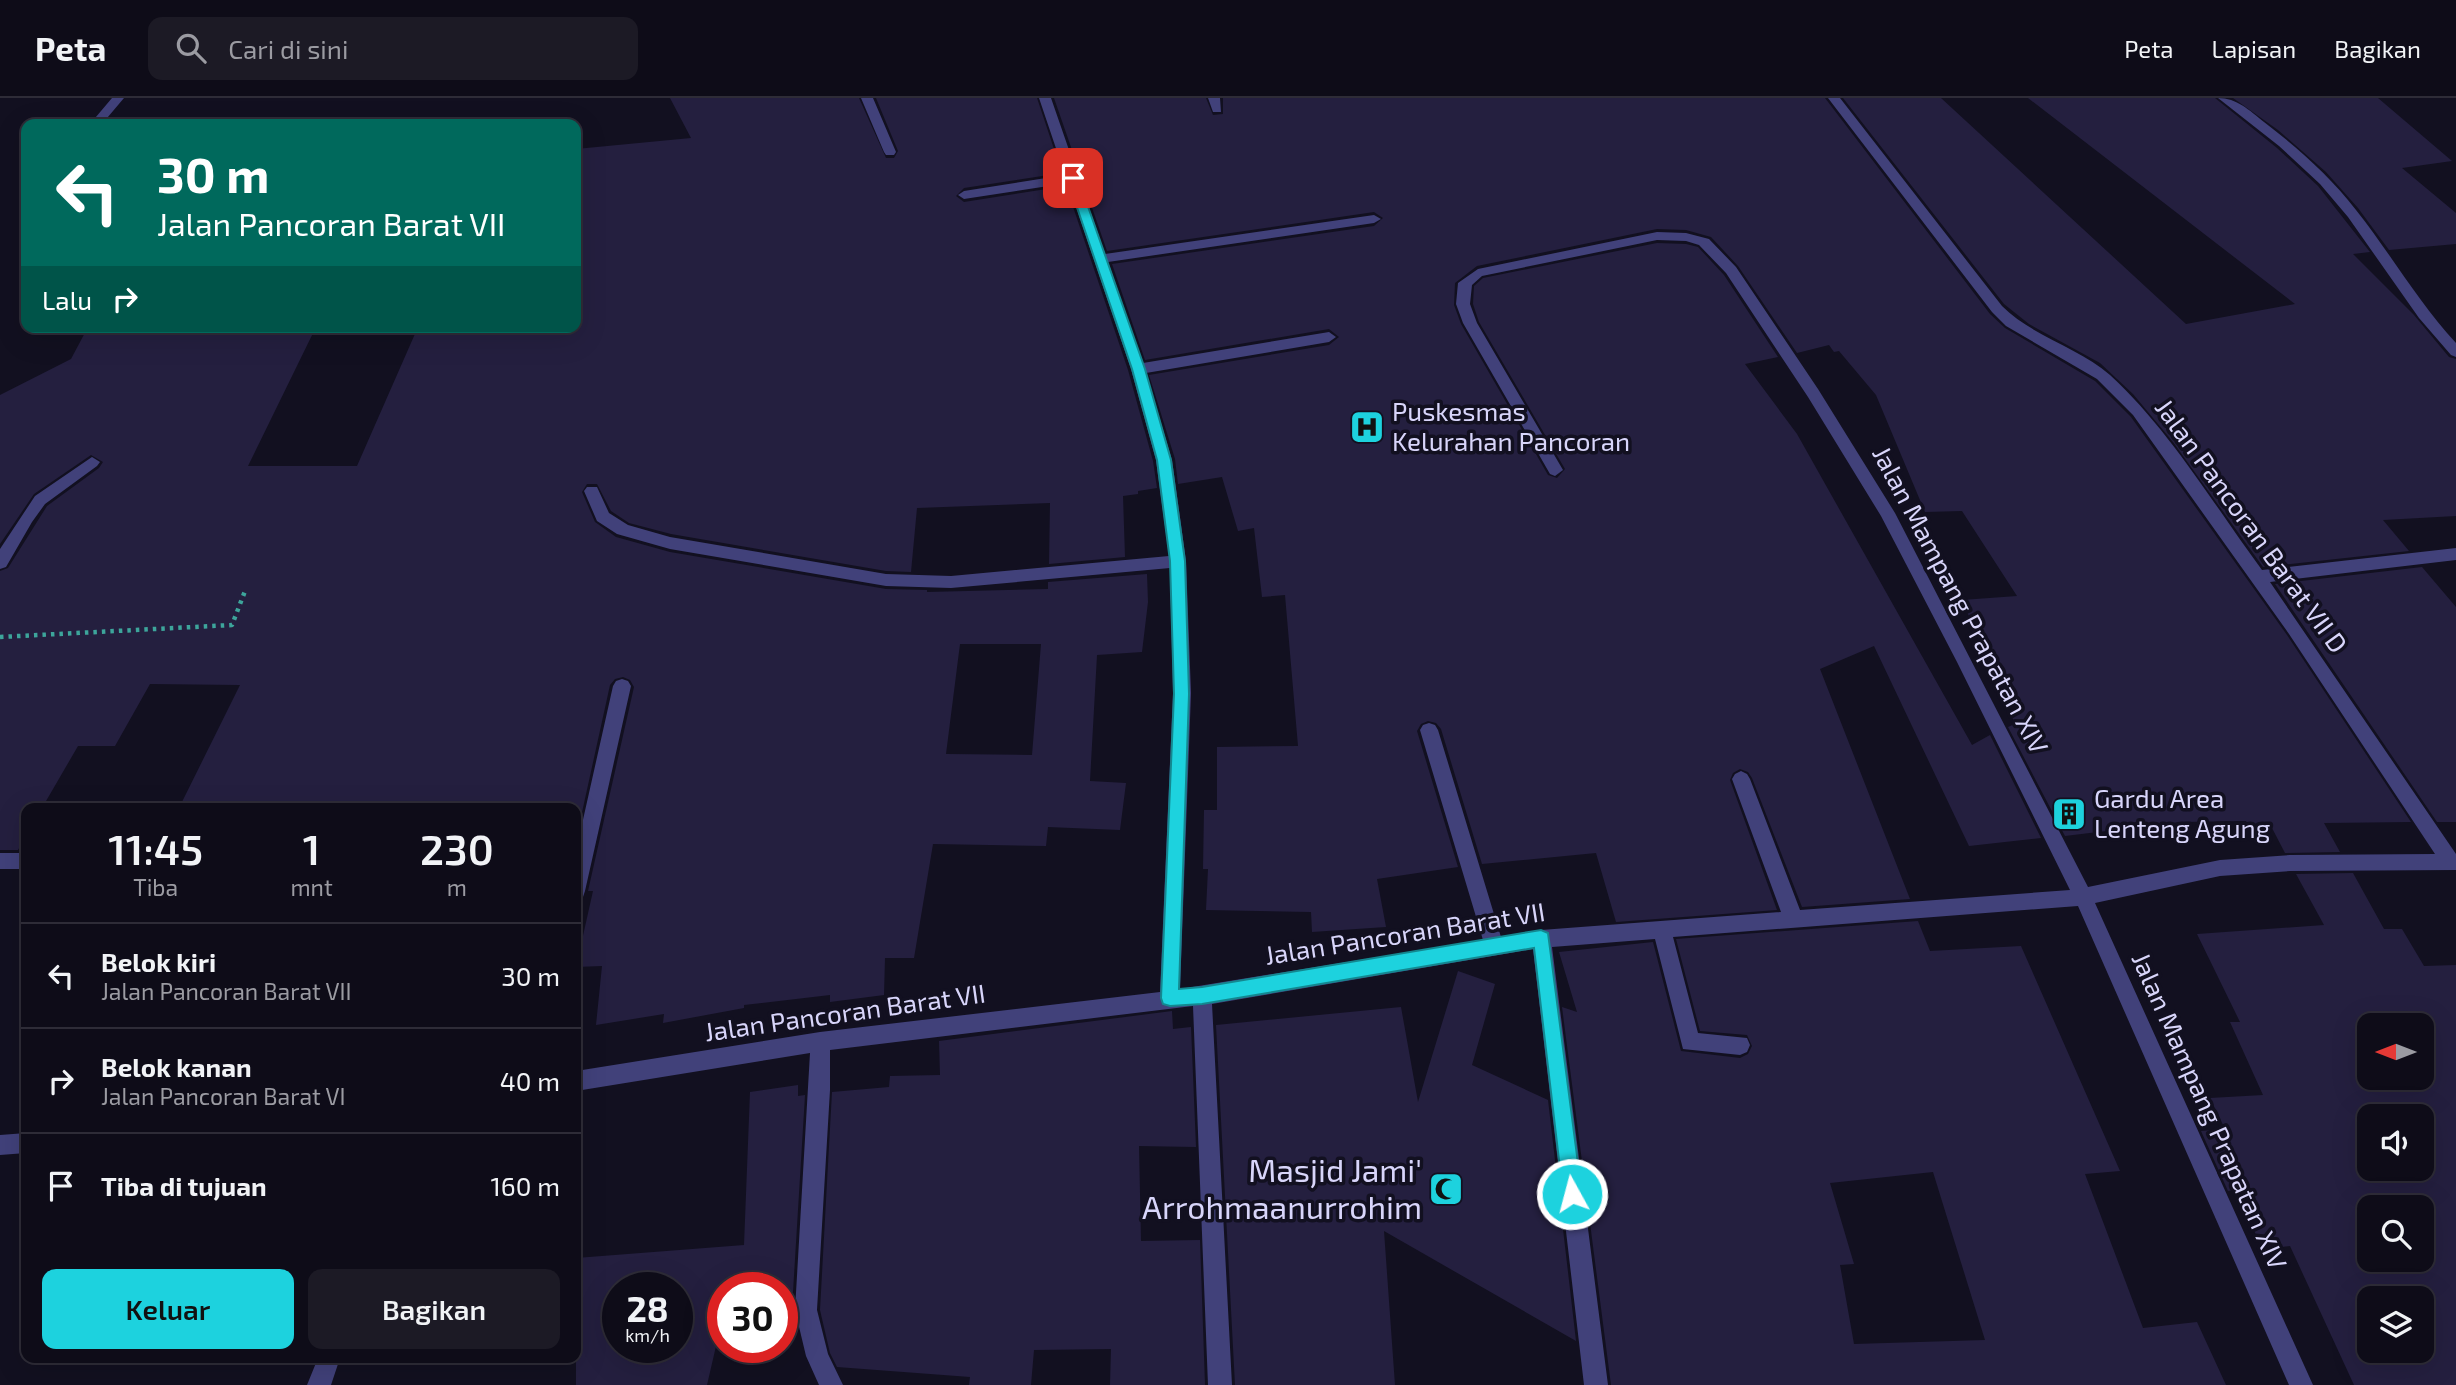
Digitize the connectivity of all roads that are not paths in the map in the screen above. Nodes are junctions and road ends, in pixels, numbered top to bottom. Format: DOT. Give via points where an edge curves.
graph roads {
  1 [pos="118,98"];
  2 [pos="867,98"];
  3 [pos="1045,98"];
  4 [pos="1834,98"];
  5 [pos="2224,98"];
  6 [pos="100,119"];
  7 [pos="890,152"];
  8 [pos="1073,178"];
  9 [pos="964,195"];
  10 [pos="1374,219"];
  11 [pos="1100,259"];
  12 [pos="1329,337"];
  13 [pos="2456,352"];
  14 [pos="1138,369"];
  15 [pos="92,463"];
  16 [pos="1555,470"];
  17 [pos="592,491"];
  18 [pos="2456,554"];
  19 [pos="1178,561"];
  20 [pos="0,563"];
  21 [pos="2257,577"];
  22 [pos="622,686"];
  23 [pos="1429,730"];
  24 [pos="1741,779"];
  25 [pos="0,861"];
  26 [pos="21,861"];
  27 [pos="2453,862"];
  28 [pos="581,869"];
  29 [pos="2083,897"];
  30 [pos="1794,920"];
  31 [pos="1662,930"];
  32 [pos="1541,939"];
  33 [pos="1494,946"];
  34 [pos="1202,996"];
  35 [pos="1170,998"];
  36 [pos="820,1042"];
  37 [pos="1740,1045"];
  38 [pos="581,1080"];
  39 [pos="21,1143"];
  40 [pos="0,1145"];
  41 [pos="327,1363"];
  42 [pos="319,1385"];
  43 [pos="831,1385"];
  44 [pos="1220,1385"];
  45 [pos="1596,1385"];
  46 [pos="2301,1385"];
  1 -- 6 [label="street"];
  2 -- 7 [label="street"];
  3 -- 8 [label="street"];
  4 -- 21 [label="street, Jalan Pancoran Barat VII D" via="1997,309 2011,323 2102,376 2138,411"];
  5 -- 13 [label="street" via="2275,135 2336,193 2404,290"];
  8 -- 9 [label="street"];
  8 -- 11 [label="street"];
  10 -- 11 [label="street"];
  11 -- 14 [label="street"];
  12 -- 14 [label="street"];
  14 -- 19 [label="street" via="1164,460"];
  15 -- 20 [label="street" via="40,500"];
  16 -- 29 [label="street, Jalan Mampang Prapatan XIV" via="1470,323 1463,304 1465,283 1478,273 1657,236 1704,242 1731,270 1887,513"];
  17 -- 19 [label="street" via="603,517 623,530 670,543 886,580 951,582"];
  18 -- 21 [label="street"];
  19 -- 35 [label="street" via="1182,694"];
  21 -- 27 [label="street, Jalan Pancoran Barat VII D"];
  22 -- 28 [label="street"];
  23 -- 33 [label="street"];
  24 -- 30 [label="street"];
  25 -- 26 [label="street"];
  27 -- 29 [label="street, Jalan Pancoran Barat VII" via="2220,868"];
  29 -- 30 [label="street, Jalan Pancoran Barat VII"];
  29 -- 46 [label="street, Jalan Mampang Prapatan XIV"];
  30 -- 31 [label="street, Jalan Pancoran Barat VII"];
  31 -- 32 [label="street, Jalan Pancoran Barat VII"];
  31 -- 37 [label="street" via="1690,1042"];
  32 -- 33 [label="street, Jalan Pancoran Barat VII"];
  32 -- 45 [label="street"];
  33 -- 34 [label="street, Jalan Pancoran Barat VII"];
  34 -- 35 [label="street, Jalan Pancoran Barat VII"];
  34 -- 44 [label="street"];
  35 -- 36 [label="street, Jalan Pancoran Barat VII"];
  36 -- 38 [label="street, Jalan Pancoran Barat VII"];
  36 -- 43 [label="street" via="806,1310 817,1356"];
  39 -- 40 [label="street"];
  41 -- 42 [label="street"];
}
